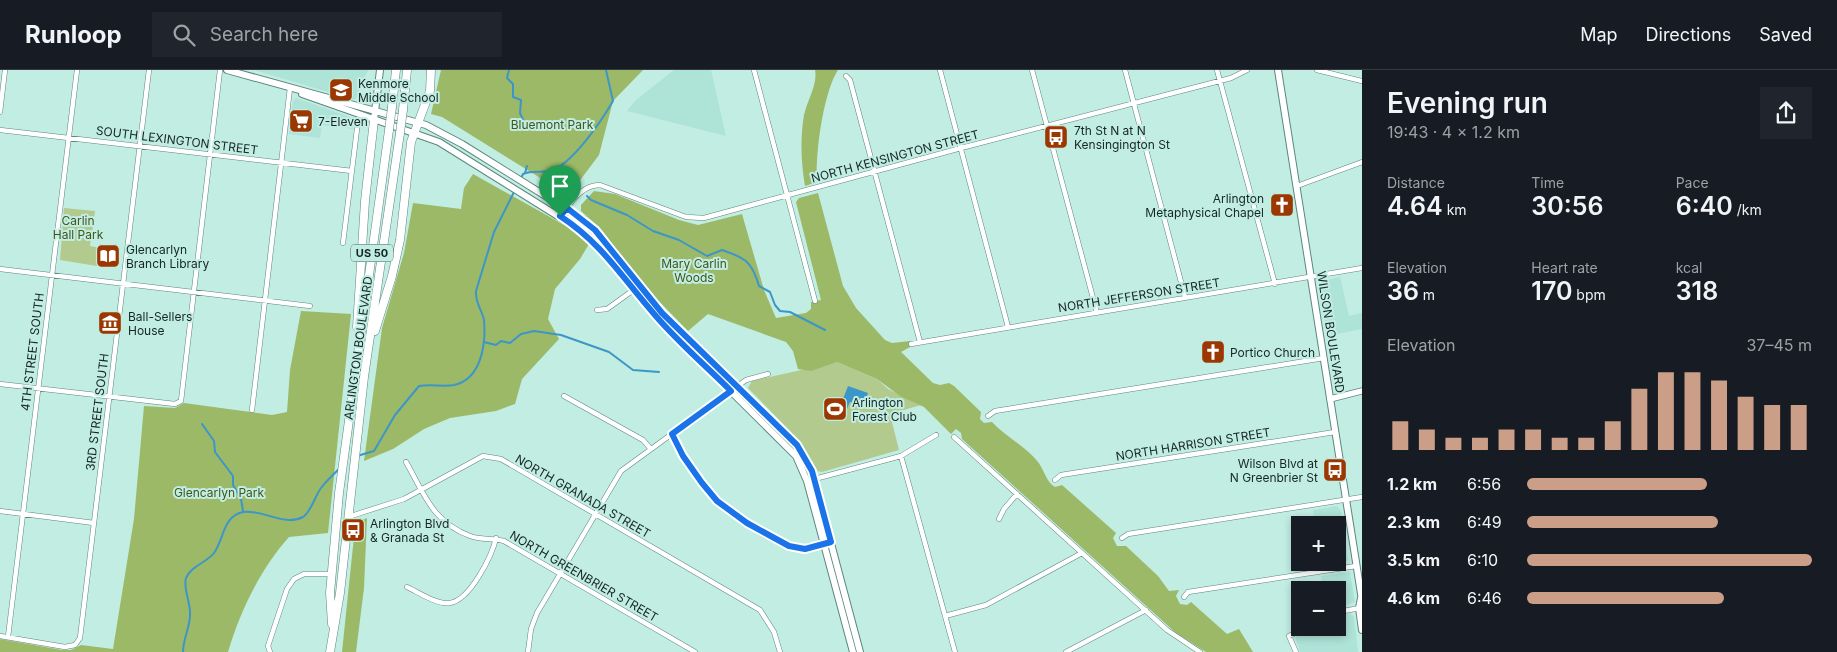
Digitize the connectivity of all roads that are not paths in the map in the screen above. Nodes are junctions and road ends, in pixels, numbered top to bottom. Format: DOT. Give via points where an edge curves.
graph roads {
  1 [pos="5,70"];
  2 [pos="77,70"];
  3 [pos="149,70"];
  4 [pos="220,70"];
  5 [pos="227,70"];
  6 [pos="380,70"];
  7 [pos="396,70"];
  8 [pos="407,70"];
  9 [pos="432,70"];
  10 [pos="754,70"];
  11 [pos="940,70"];
  12 [pos="1032,70"];
  13 [pos="1125,70"];
  14 [pos="1217,70"];
  15 [pos="1248,70"];
  16 [pos="1278,70"];
  17 [pos="1318,70"];
  18 [pos="846,76"];
  19 [pos="1219,80"];
  20 [pos="1362,81"];
  21 [pos="290,88"];
  22 [pos="349,102"];
  23 [pos="1134,102"];
  24 [pos="334,107"];
  25 [pos="376,110"];
  26 [pos="0,112"];
  27 [pos="374,120"];
  28 [pos="418,122"];
  29 [pos="1047,126"];
  30 [pos="357,129"];
  31 [pos="0,130"];
  32 [pos="415,132"];
  33 [pos="68,137"];
  34 [pos="140,146"];
  35 [pos="961,148"];
  36 [pos="210,155"];
  37 [pos="281,162"];
  38 [pos="1362,162"];
  39 [pos="352,171"];
  40 [pos="875,173"];
  41 [pos="1297,186"];
  42 [pos="789,196"];
  43 [pos="567,208"];
  44 [pos="560,216"];
  45 [pos="343,243"];
  46 [pos="1362,268"];
  47 [pos="0,270"];
  48 [pos="52,275"];
  49 [pos="1310,278"];
  50 [pos="123,284"];
  51 [pos="1275,284"];
  52 [pos="637,288"];
  53 [pos="194,293"];
  54 [pos="1185,297"];
  55 [pos="265,301"];
  56 [pos="816,301"];
  57 [pos="310,306"];
  58 [pos="597,310"];
  59 [pos="1097,313"];
  60 [pos="1008,327"];
  61 [pos="920,342"];
  62 [pos="911,344"];
  63 [pos="1324,358"];
  64 [pos="768,374"];
  65 [pos="354,376"];
  66 [pos="364,377"];
  67 [pos="0,384"];
  68 [pos="38,388"];
  69 [pos="734,389"];
  70 [pos="1362,392"];
  71 [pos="564,396"];
  72 [pos="110,397"];
  73 [pos="1330,398"];
  74 [pos="252,410"];
  75 [pos="988,416"];
  76 [pos="1335,432"];
  77 [pos="672,434"];
  78 [pos="936,435"];
  79 [pos="954,437"];
  80 [pos="650,448"];
  81 [pos="901,456"];
  82 [pos="406,462"];
  83 [pos="811,480"];
  84 [pos="1055,480"];
  85 [pos="420,490"];
  86 [pos="1017,494"];
  87 [pos="1362,497"];
  88 [pos="1346,500"];
  89 [pos="0,511"];
  90 [pos="23,513"];
  91 [pos="596,514"];
  92 [pos="347,517"];
  93 [pos="999,519"];
  94 [pos="94,523"];
  95 [pos="496,538"];
  96 [pos="1122,538"];
  97 [pos="828,543"];
  98 [pos="1082,553"];
  99 [pos="1356,566"];
  100 [pos="561,572"];
  101 [pos="331,574"];
  102 [pos="406,587"];
  103 [pos="1184,597"];
  104 [pos="1361,599"];
  105 [pos="1360,608"];
  106 [pos="1146,610"];
  107 [pos="1346,611"];
  108 [pos="945,616"];
  109 [pos="332,629"];
  110 [pos="1362,630"];
  111 [pos="1291,635"];
  112 [pos="0,636"];
  113 [pos="8,637"];
  114 [pos="268,646"];
  115 [pos="264,652"];
  116 [pos="270,652"];
  117 [pos="330,652"];
  118 [pos="528,652"];
  119 [pos="694,652"];
  120 [pos="780,652"];
  121 [pos="853,652"];
  122 [pos="860,652"];
  123 [pos="955,652"];
  124 [pos="1066,652"];
  125 [pos="1200,652"];
  126 [pos="1296,652"];
  1 -- 26 [label="street"];
  2 -- 33 [label="street, 4TH STREET SOUTH"];
  3 -- 34 [label="street, 3RD STREET SOUTH"];
  4 -- 36 [label="street"];
  5 -- 21 [label="main road"];
  6 -- 25 [label="main road"];
  7 -- 65 [label="highway, ARLINGTON BOULEVARD / US 50, bridge"];
  8 -- 66 [label="highway, ARLINGTON BOULEVARD / US 50, bridge"];
  9 -- 28 [label="highway" via="430,92"];
  10 -- 42 [label="street"];
  11 -- 35 [label="street"];
  12 -- 29 [label="street"];
  13 -- 23 [label="street"];
  14 -- 19 [label="street"];
  15 -- 19 [label="street, NORTH KENSINGTON STREET"];
  16 -- 41 [label="main road, WILSON BOULEVARD"];
  17 -- 20 [label="street"];
  18 -- 40 [label="street" via="850,80"];
  19 -- 23 [label="street, NORTH KENSINGTON STREET"];
  19 -- 51 [label="street"];
  21 -- 22 [label="main road"];
  21 -- 24 [label="main road"];
  21 -- 37 [label="street"];
  22 -- 24 [label="main road"];
  22 -- 25 [label="main road"];
  23 -- 29 [label="street, NORTH KENSINGTON STREET"];
  23 -- 54 [label="street"];
  24 -- 27 [label="main road"];
  25 -- 27 [label="main road"];
  25 -- 28 [label="main road"];
  27 -- 32 [label="main road"];
  27 -- 65 [label="highway" via="361,241"];
  28 -- 32 [label="highway"];
  28 -- 43 [label="main road" via="441,131"];
  29 -- 35 [label="street, NORTH KENSINGTON STREET"];
  29 -- 59 [label="street"];
  30 -- 39 [label="street"];
  31 -- 33 [label="street, SOUTH LEXINGTON STREET"];
  32 -- 44 [label="main road" via="438,142"];
  32 -- 66 [label="highway" via="400,240"];
  33 -- 34 [label="street, SOUTH LEXINGTON STREET"];
  33 -- 48 [label="street, 4TH STREET SOUTH"];
  34 -- 36 [label="street, SOUTH LEXINGTON STREET"];
  34 -- 50 [label="street, 3RD STREET SOUTH"];
  35 -- 40 [label="street, NORTH KENSINGTON STREET"];
  35 -- 60 [label="street"];
  36 -- 37 [label="street, SOUTH LEXINGTON STREET"];
  36 -- 53 [label="street"];
  37 -- 39 [label="street, SOUTH LEXINGTON STREET"];
  37 -- 55 [label="street"];
  38 -- 41 [label="street"];
  39 -- 45 [label="street"];
  40 -- 42 [label="street, NORTH KENSINGTON STREET"];
  40 -- 61 [label="street"];
  41 -- 49 [label="main road, WILSON BOULEVARD"];
  42 -- 43 [label="street, NORTH KENSINGTON STREET" via="696,219 606,186 591,185"];
  42 -- 56 [label="street"];
  43 -- 44 [label="street, NORTH KENSINGTON STREET"];
  43 -- 52 [label="main road" via="595,230"];
  44 -- 52 [label="main road" via="588,236"];
  46 -- 49 [label="street, NORTH JEFFERSON STREET"];
  47 -- 48 [label="street"];
  48 -- 50 [label="street"];
  48 -- 68 [label="street, 4TH STREET SOUTH"];
  49 -- 51 [label="street, NORTH JEFFERSON STREET"];
  49 -- 63 [label="main road, WILSON BOULEVARD"];
  50 -- 53 [label="street"];
  50 -- 72 [label="street, 3RD STREET SOUTH"];
  51 -- 54 [label="street, NORTH JEFFERSON STREET"];
  52 -- 58 [label="street" via="607,309"];
  52 -- 69 [label="main road" via="657,318"];
  53 -- 55 [label="street"];
  53 -- 72 [label="street" via="182,400 174,404"];
  54 -- 59 [label="street, NORTH JEFFERSON STREET"];
  55 -- 57 [label="street"];
  55 -- 74 [label="street"];
  59 -- 60 [label="street, NORTH JEFFERSON STREET"];
  60 -- 61 [label="street, NORTH JEFFERSON STREET"];
  61 -- 62 [label="street, NORTH JEFFERSON STREET"];
  63 -- 73 [label="main road, WILSON BOULEVARD"];
  63 -- 75 [label="street" via="995,411"];
  64 -- 69 [label="street" via="746,380"];
  65 -- 101 [label="highway, ARLINGTON BOULEVARD / US 50"];
  66 -- 92 [label="highway, ARLINGTON BOULEVARD / US 50"];
  67 -- 68 [label="street"];
  68 -- 72 [label="street"];
  68 -- 90 [label="street, 4TH STREET SOUTH"];
  69 -- 77 [label="street"];
  69 -- 83 [label="main road" via="791,450"];
  70 -- 73 [label="street"];
  71 -- 80 [label="street" via="643,440"];
  72 -- 94 [label="street, 3RD STREET SOUTH"];
  73 -- 76 [label="main road, WILSON BOULEVARD"];
  76 -- 84 [label="street, NORTH HARRISON STREET" via="1061,475"];
  76 -- 88 [label="main road, WILSON BOULEVARD"];
  77 -- 80 [label="street"];
  77 -- 97 [label="street" via="683,456 717,501 747,523 789,546 805,549"];
  78 -- 81 [label="street"];
  79 -- 86 [label="street"];
  80 -- 91 [label="street" via="621,471"];
  81 -- 83 [label="street"];
  81 -- 108 [label="street"];
  82 -- 85 [label="street, NORTH GREENBRIER STREET"];
  83 -- 97 [label="main road"];
  85 -- 91 [label="street, NORTH GRANADA STREET" via="483,456 501,459"];
  85 -- 92 [label="street, NORTH GRANADA STREET" via="404,499"];
  85 -- 95 [label="street, NORTH GREENBRIER STREET" via="436,514 450,526 471,537"];
  86 -- 93 [label="street"];
  86 -- 98 [label="street"];
  87 -- 88 [label="street"];
  88 -- 96 [label="street" via="1128,534"];
  88 -- 99 [label="main road, WILSON BOULEVARD"];
  89 -- 90 [label="street"];
  90 -- 94 [label="street"];
  90 -- 113 [label="street, 4TH STREET SOUTH"];
  91 -- 100 [label="street"];
  91 -- 120 [label="street, NORTH GRANADA STREET" via="760,610 774,632"];
  92 -- 109 [label="highway, ARLINGTON BOULEVARD / US 50" via="340,593"];
  94 -- 113 [label="street, 3RD STREET SOUTH" via="80,638 75,644 65,647"];
  95 -- 100 [label="street, NORTH GREENBRIER STREET"];
  95 -- 102 [label="street" via="493,549 463,598 450,603"];
  97 -- 121 [label="main road"];
  97 -- 122 [label="main road"];
  98 -- 106 [label="street"];
  98 -- 108 [label="street" via="986,605"];
  99 -- 103 [label="street" via="1188,592"];
  99 -- 104 [label="main road, WILSON BOULEVARD"];
  100 -- 118 [label="street" via="537,613"];
  100 -- 119 [label="street, NORTH GREENBRIER STREET"];
  101 -- 109 [label="highway, ARLINGTON BOULEVARD / US 50"];
  101 -- 114 [label="street" via="304,574 294,579 287,589"];
  104 -- 105 [label="main road, WILSON BOULEVARD"];
  105 -- 107 [label="street"];
  105 -- 110 [label="main road, WILSON BOULEVARD"];
  106 -- 124 [label="street"];
  106 -- 125 [label="street" via="1167,630"];
  108 -- 123 [label="street"];
  109 -- 117 [label="highway, ARLINGTON BOULEVARD / US 50"];
  111 -- 126 [label="street"];
  112 -- 113 [label="street"];
  114 -- 115 [label="street"];
  114 -- 116 [label="street"];
}
